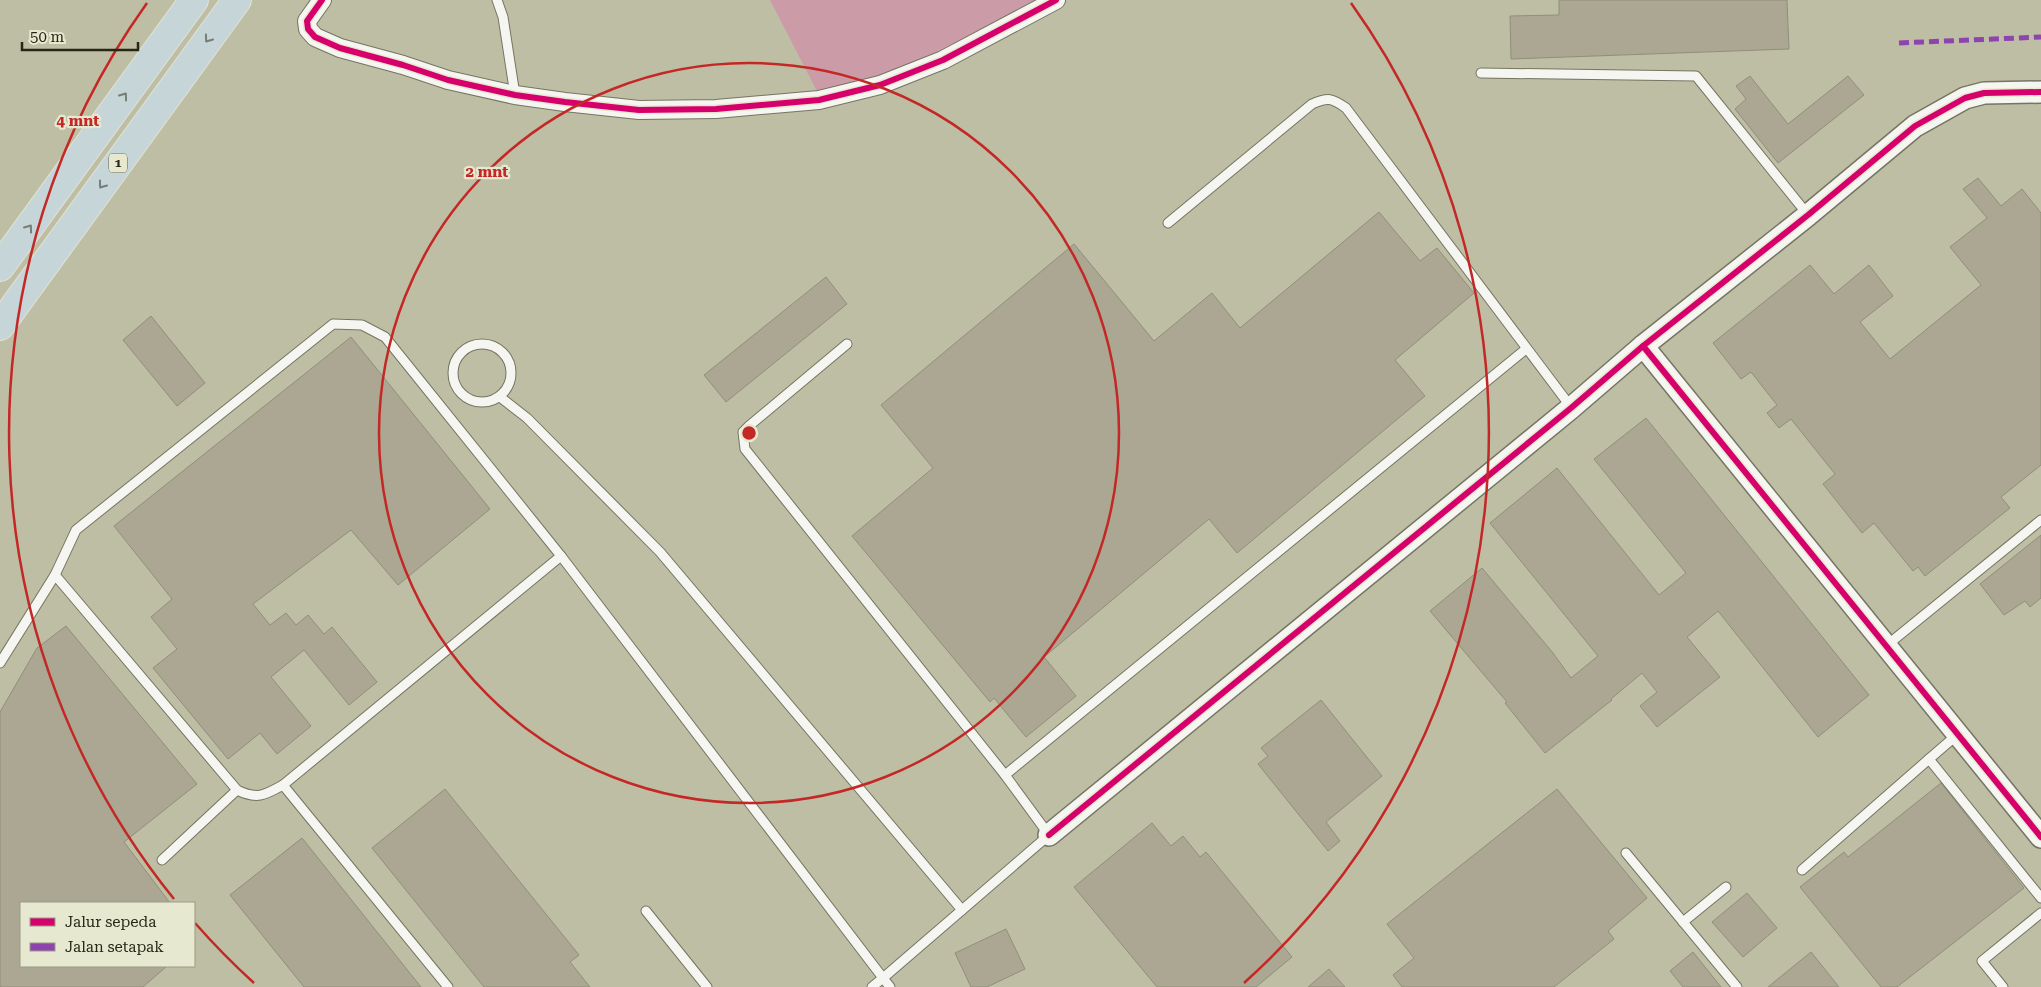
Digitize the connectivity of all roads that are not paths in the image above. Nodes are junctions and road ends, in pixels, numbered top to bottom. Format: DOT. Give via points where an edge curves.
graph roads {
  1 [pos="194,0"];
  2 [pos="236,0"];
  3 [pos="322,0"];
  4 [pos="497,0"];
  5 [pos="1056,0"];
  6 [pos="1481,73"];
  7 [pos="2041,92"];
  8 [pos="515,95"];
  9 [pos="1808,215"];
  10 [pos="1168,223"];
  11 [pos="0,267"];
  12 [pos="0,326"];
  13 [pos="847,344"];
  14 [pos="1642,346"];
  15 [pos="1526,349"];
  16 [pos="500,397"];
  17 [pos="1571,408"];
  18 [pos="2041,520"];
  19 [pos="561,556"];
  20 [pos="55,575"];
  21 [pos="1886,646"];
  22 [pos="0,663"];
  23 [pos="1958,734"];
  24 [pos="1929,759"];
  25 [pos="1005,775"];
  26 [pos="283,785"];
  27 [pos="238,790"];
  28 [pos="1049,835"];
  29 [pos="2041,837"];
  30 [pos="1626,853"];
  31 [pos="162,860"];
  32 [pos="1802,870"];
  33 [pos="1726,887"];
  34 [pos="2041,898"];
  35 [pos="962,910"];
  36 [pos="646,911"];
  37 [pos="2041,913"];
  38 [pos="1683,922"];
  39 [pos="883,978"];
  40 [pos="448,987"];
  41 [pos="707,987"];
  42 [pos="872,987"];
  43 [pos="890,987"];
  44 [pos="1737,987"];
  45 [pos="2003,987"];
  11 -- 1 [label="highway, one-way"];
  2 -- 12 [label="highway, 1, one-way"];
  3 -- 8 [label="street" via="307,21 308,29 324,42 448,80"];
  4 -- 8 [label="lane" via="503,17"];
  5 -- 8 [label="street" via="913,73 819,100 716,110 639,110"];
  6 -- 9 [label="lane" via="1696,76"];
  7 -- 9 [label="street" via="1984,93 1965,98 1915,126"];
  9 -- 14 [label="street"];
  10 -- 15 [label="lane" via="1312,104 1324,99 1335,100 1346,108"];
  13 -- 25 [label="lane" via="743,432 745,449"];
  14 -- 17 [label="street"];
  14 -- 21 [label="street"];
  15 -- 17 [label="lane"];
  15 -- 25 [label="lane"];
  16 -- 16 [label="lane" via="483,403 466,398 459,391 452,375 457,357 463,350 482,344 501,351 508,359 511,379"];
  16 -- 35 [label="lane" via="527,418 660,552"];
  17 -- 28 [label="street"];
  18 -- 21 [label="lane"];
  19 -- 20 [label="lane" via="385,337 362,325 333,324 76,530"];
  19 -- 26 [label="lane"];
  19 -- 39 [label="lane"];
  20 -- 22 [label="lane"];
  20 -- 27 [label="lane"];
  21 -- 23 [label="street"];
  23 -- 24 [label="lane"];
  23 -- 29 [label="street"];
  24 -- 32 [label="lane"];
  24 -- 34 [label="lane"];
  25 -- 28 [label="lane"];
  26 -- 27 [label="lane" via="265,795 250,797"];
  26 -- 40 [label="lane"];
  27 -- 31 [label="lane"];
  28 -- 35 [label="lane"];
  30 -- 38 [label="lane"];
  33 -- 38 [label="lane"];
  35 -- 39 [label="lane"];
  36 -- 41 [label="lane"];
  37 -- 45 [label="lane" via="1982,961"];
  38 -- 44 [label="lane"];
  39 -- 42 [label="lane"];
  39 -- 43 [label="lane"];
}
